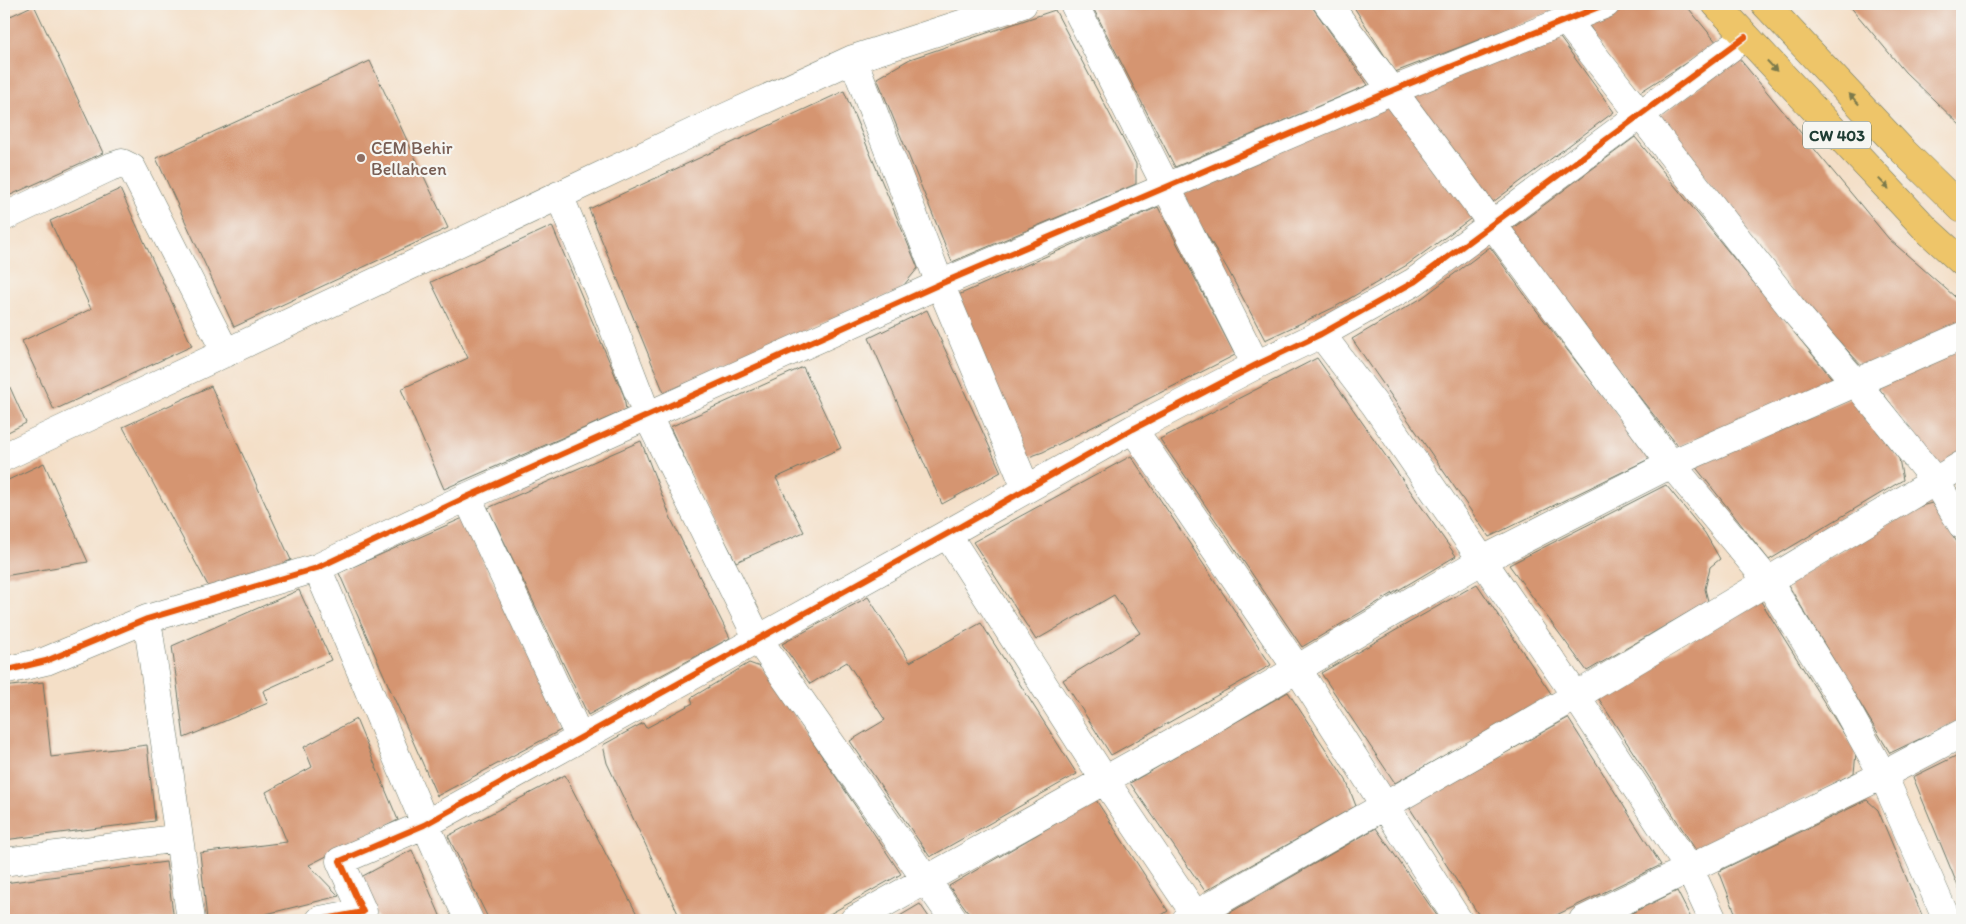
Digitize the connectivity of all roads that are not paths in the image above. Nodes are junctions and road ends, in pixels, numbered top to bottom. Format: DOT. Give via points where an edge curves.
graph roads {
  1 [pos="1023,4"];
  2 [pos="1074,4"];
  3 [pos="1328,4"];
  4 [pos="1606,4"];
  5 [pos="1716,4"];
  6 [pos="1770,6"];
  7 [pos="965,12"];
  8 [pos="1566,20"];
  9 [pos="1745,37"];
  10 [pos="853,59"];
  11 [pos="1391,90"];
  12 [pos="1639,115"];
  13 [pos="1166,186"];
  14 [pos="559,195"];
  15 [pos="1962,209"];
  16 [pos="4,216"];
  17 [pos="1492,224"];
  18 [pos="1962,262"];
  19 [pos="940,284"];
  20 [pos="1321,334"];
  21 [pos="1962,336"];
  22 [pos="226,353"];
  23 [pos="1256,365"];
  24 [pos="1857,384"];
  25 [pos="647,416"];
  26 [pos="1133,429"];
  27 [pos="4,457"];
  28 [pos="1671,464"];
  29 [pos="1962,464"];
  30 [pos="1934,481"];
  31 [pos="1026,488"];
  32 [pos="467,497"];
  33 [pos="1962,525"];
  34 [pos="947,534"];
  35 [pos="1483,560"];
  36 [pos="317,568"];
  37 [pos="1767,580"];
  38 [pos="147,620"];
  39 [pos="758,639"];
  40 [pos="1298,670"];
  41 [pos="4,671"];
  42 [pos="1576,696"];
  43 [pos="1962,733"];
  44 [pos="580,738"];
  45 [pos="1883,775"];
  46 [pos="1104,779"];
  47 [pos="1383,805"];
  48 [pos="424,825"];
  49 [pos="179,838"];
  50 [pos="4,862"];
  51 [pos="1690,870"];
  52 [pos="925,879"];
  53 [pos="1193,918"];
  54 [pos="191,920"];
  55 [pos="320,920"];
  56 [pos="469,920"];
  57 [pos="854,920"];
  58 [pos="954,920"];
  59 [pos="1458,920"];
  60 [pos="1584,920"];
  61 [pos="1713,920"];
  62 [pos="1947,920"];
  1 -- 7 [label="street"];
  2 -- 13 [label="street"];
  3 -- 11 [label="street"];
  4 -- 8 [label="street"];
  5 -- 9 [label="main road, CW 403"];
  15 -- 6 [label="main road, CW 403, one-way" via="1902,150"];
  7 -- 10 [label="street"];
  8 -- 11 [label="street"];
  8 -- 12 [label="street"];
  9 -- 12 [label="street"];
  9 -- 18 [label="main road, CW 403, one-way" via="1927,230"];
  10 -- 14 [label="street"];
  10 -- 19 [label="street"];
  11 -- 13 [label="street"];
  11 -- 17 [label="street"];
  12 -- 17 [label="street"];
  12 -- 24 [label="street" via="1791,307"];
  13 -- 19 [label="street"];
  13 -- 23 [label="street"];
  14 -- 22 [label="street"];
  14 -- 25 [label="street"];
  16 -- 22 [label="street" via="122,163 132,168"];
  17 -- 20 [label="street" via="1414,282"];
  17 -- 28 [label="street"];
  19 -- 25 [label="street"];
  19 -- 31 [label="street"];
  20 -- 23 [label="street"];
  20 -- 35 [label="street" via="1375,405"];
  21 -- 24 [label="street"];
  22 -- 27 [label="street"];
  23 -- 26 [label="street"];
  24 -- 28 [label="street"];
  24 -- 30 [label="street"];
  25 -- 32 [label="street"];
  25 -- 39 [label="street"];
  26 -- 31 [label="street"];
  26 -- 40 [label="street"];
  28 -- 35 [label="street"];
  28 -- 37 [label="street"];
  29 -- 30 [label="street"];
  30 -- 33 [label="street"];
  30 -- 37 [label="street"];
  31 -- 34 [label="street"];
  32 -- 36 [label="street"];
  32 -- 44 [label="street"];
  34 -- 39 [label="street"];
  34 -- 46 [label="street"];
  35 -- 40 [label="street"];
  35 -- 42 [label="street"];
  36 -- 38 [label="street"];
  36 -- 48 [label="street"];
  37 -- 42 [label="street"];
  37 -- 45 [label="street" via="1837,692"];
  38 -- 41 [label="street" via="46,661"];
  38 -- 49 [label="street"];
  39 -- 44 [label="street"];
  39 -- 52 [label="street"];
  40 -- 46 [label="street"];
  40 -- 47 [label="street"];
  42 -- 47 [label="street"];
  42 -- 51 [label="street"];
  43 -- 45 [label="street"];
  44 -- 48 [label="street"];
  45 -- 51 [label="street"];
  45 -- 62 [label="street"];
  46 -- 52 [label="street"];
  46 -- 53 [label="street"];
  47 -- 53 [label="street"];
  47 -- 59 [label="street"];
  48 -- 55 [label="street" via="340,862 363,912"];
  48 -- 56 [label="street"];
  49 -- 50 [label="street"];
  49 -- 54 [label="street"];
  51 -- 60 [label="street"];
  51 -- 61 [label="street"];
  52 -- 57 [label="street"];
  52 -- 58 [label="street"];
}
